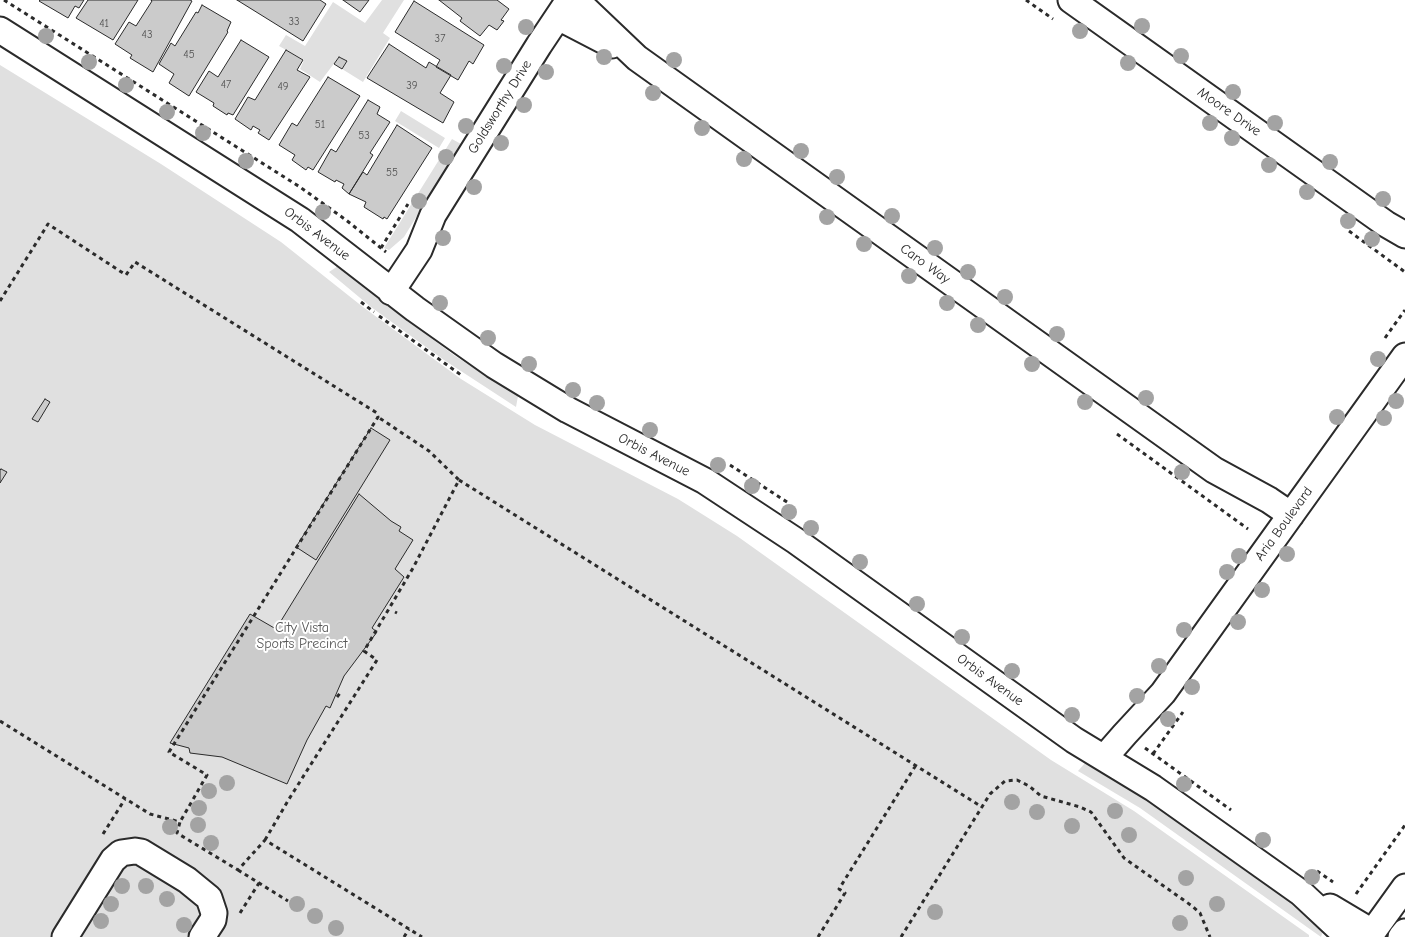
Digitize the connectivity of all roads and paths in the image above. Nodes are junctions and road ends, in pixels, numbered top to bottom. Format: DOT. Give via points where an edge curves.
graph roads {
  1 [pos="576,0"];
  2 [pos="1071,0"];
  3 [pos="563,9"];
  4 [pos="0,30"];
  5 [pos="637,58"];
  6 [pos="1395,230"];
  7 [pos="1405,243"];
  8 [pos="383,284"];
  9 [pos="0,301"];
  10 [pos="361,302"];
  11 [pos="1405,356"];
  12 [pos="465,378"];
  13 [pos="378,417"];
  14 [pos="1111,430"];
  15 [pos="459,480"];
  16 [pos="1285,523"];
  17 [pos="1248,529"];
  18 [pos="341,692"];
  19 [pos="338,697"];
  20 [pos="0,721"];
  21 [pos="1114,764"];
  22 [pos="916,765"];
  23 [pos="982,807"];
  24 [pos="180,822"];
  25 [pos="1405,825"];
  26 [pos="265,840"];
  27 [pos="238,870"];
  28 [pos="259,883"];
  29 [pos="1405,887"];
  30 [pos="1301,893"];
  31 [pos="1354,896"];
  32 [pos="288,901"];
  33 [pos="240,914"];
  34 [pos="409,929"];
  35 [pos="1405,932"];
  36 [pos="1371,934"];
  37 [pos="65,937"];
  38 [pos="202,937"];
  39 [pos="404,937"];
  40 [pos="422,937"];
  41 [pos="818,937"];
  42 [pos="901,937"];
  43 [pos="1210,937"];
  44 [pos="1348,937"];
  45 [pos="1401,937"];
  1 -- 5 [label="street, Caro Way"];
  2 -- 6 [label="street, Moore Drive"];
  3 -- 5 [label="street, Caro Way"];
  3 -- 8 [label="street, Goldsworthy Drive" via="433,215 394,258"];
  4 -- 8 [label="street, Orbis Avenue" via="271,200"];
  5 -- 16 [label="street, Caro Way" via="1214,470 1259,514"];
  6 -- 7 [label="street, Moore Drive"];
  8 -- 21 [label="street, Orbis Avenue" via="450,336 538,392 737,501 1074,740"];
  9 -- 13 [label="path" via="48,224 126,275 135,262 377,412"];
  10 -- 12 [label="path"];
  11 -- 16 [label="street, Aria Boulevard"];
  13 -- 15 [label="path" via="429,451"];
  13 -- 24 [label="path" via="169,752 207,775"];
  14 -- 17 [label="path"];
  15 -- 22 [label="path"];
  15 -- 26 [label="path" via="413,568 364,651 377,660"];
  16 -- 21 [label="street, Aria Boulevard" via="1164,693 1125,734"];
  18 -- 19 [label="path"];
  20 -- 24 [label="path" via="150,814"];
  21 -- 30 [label="street, Orbis Avenue"];
  22 -- 23 [label="path"];
  22 -- 41 [label="path" via="839,889 845,893"];
  23 -- 42 [label="path"];
  23 -- 43 [label="path" via="1000,784 1017,780 1041,796 1086,809 1124,858 1200,914"];
  24 -- 27 [label="path" via="177,833"];
  25 -- 31 [label="path"];
  26 -- 27 [label="path"];
  26 -- 34 [label="path"];
  27 -- 28 [label="path"];
  28 -- 32 [label="path"];
  28 -- 33 [label="path"];
  29 -- 36 [label="street"];
  30 -- 36 [label="street, Orbis Avenue" via="1342,913"];
  30 -- 44 [label="street, Orbis Avenue"];
  34 -- 39 [label="path"];
  34 -- 40 [label="path"];
  35 -- 45 [label="street"];
  37 -- 38 [label="street" via="114,860 120,853 135,850 187,880 209,898 213,920"];
}
